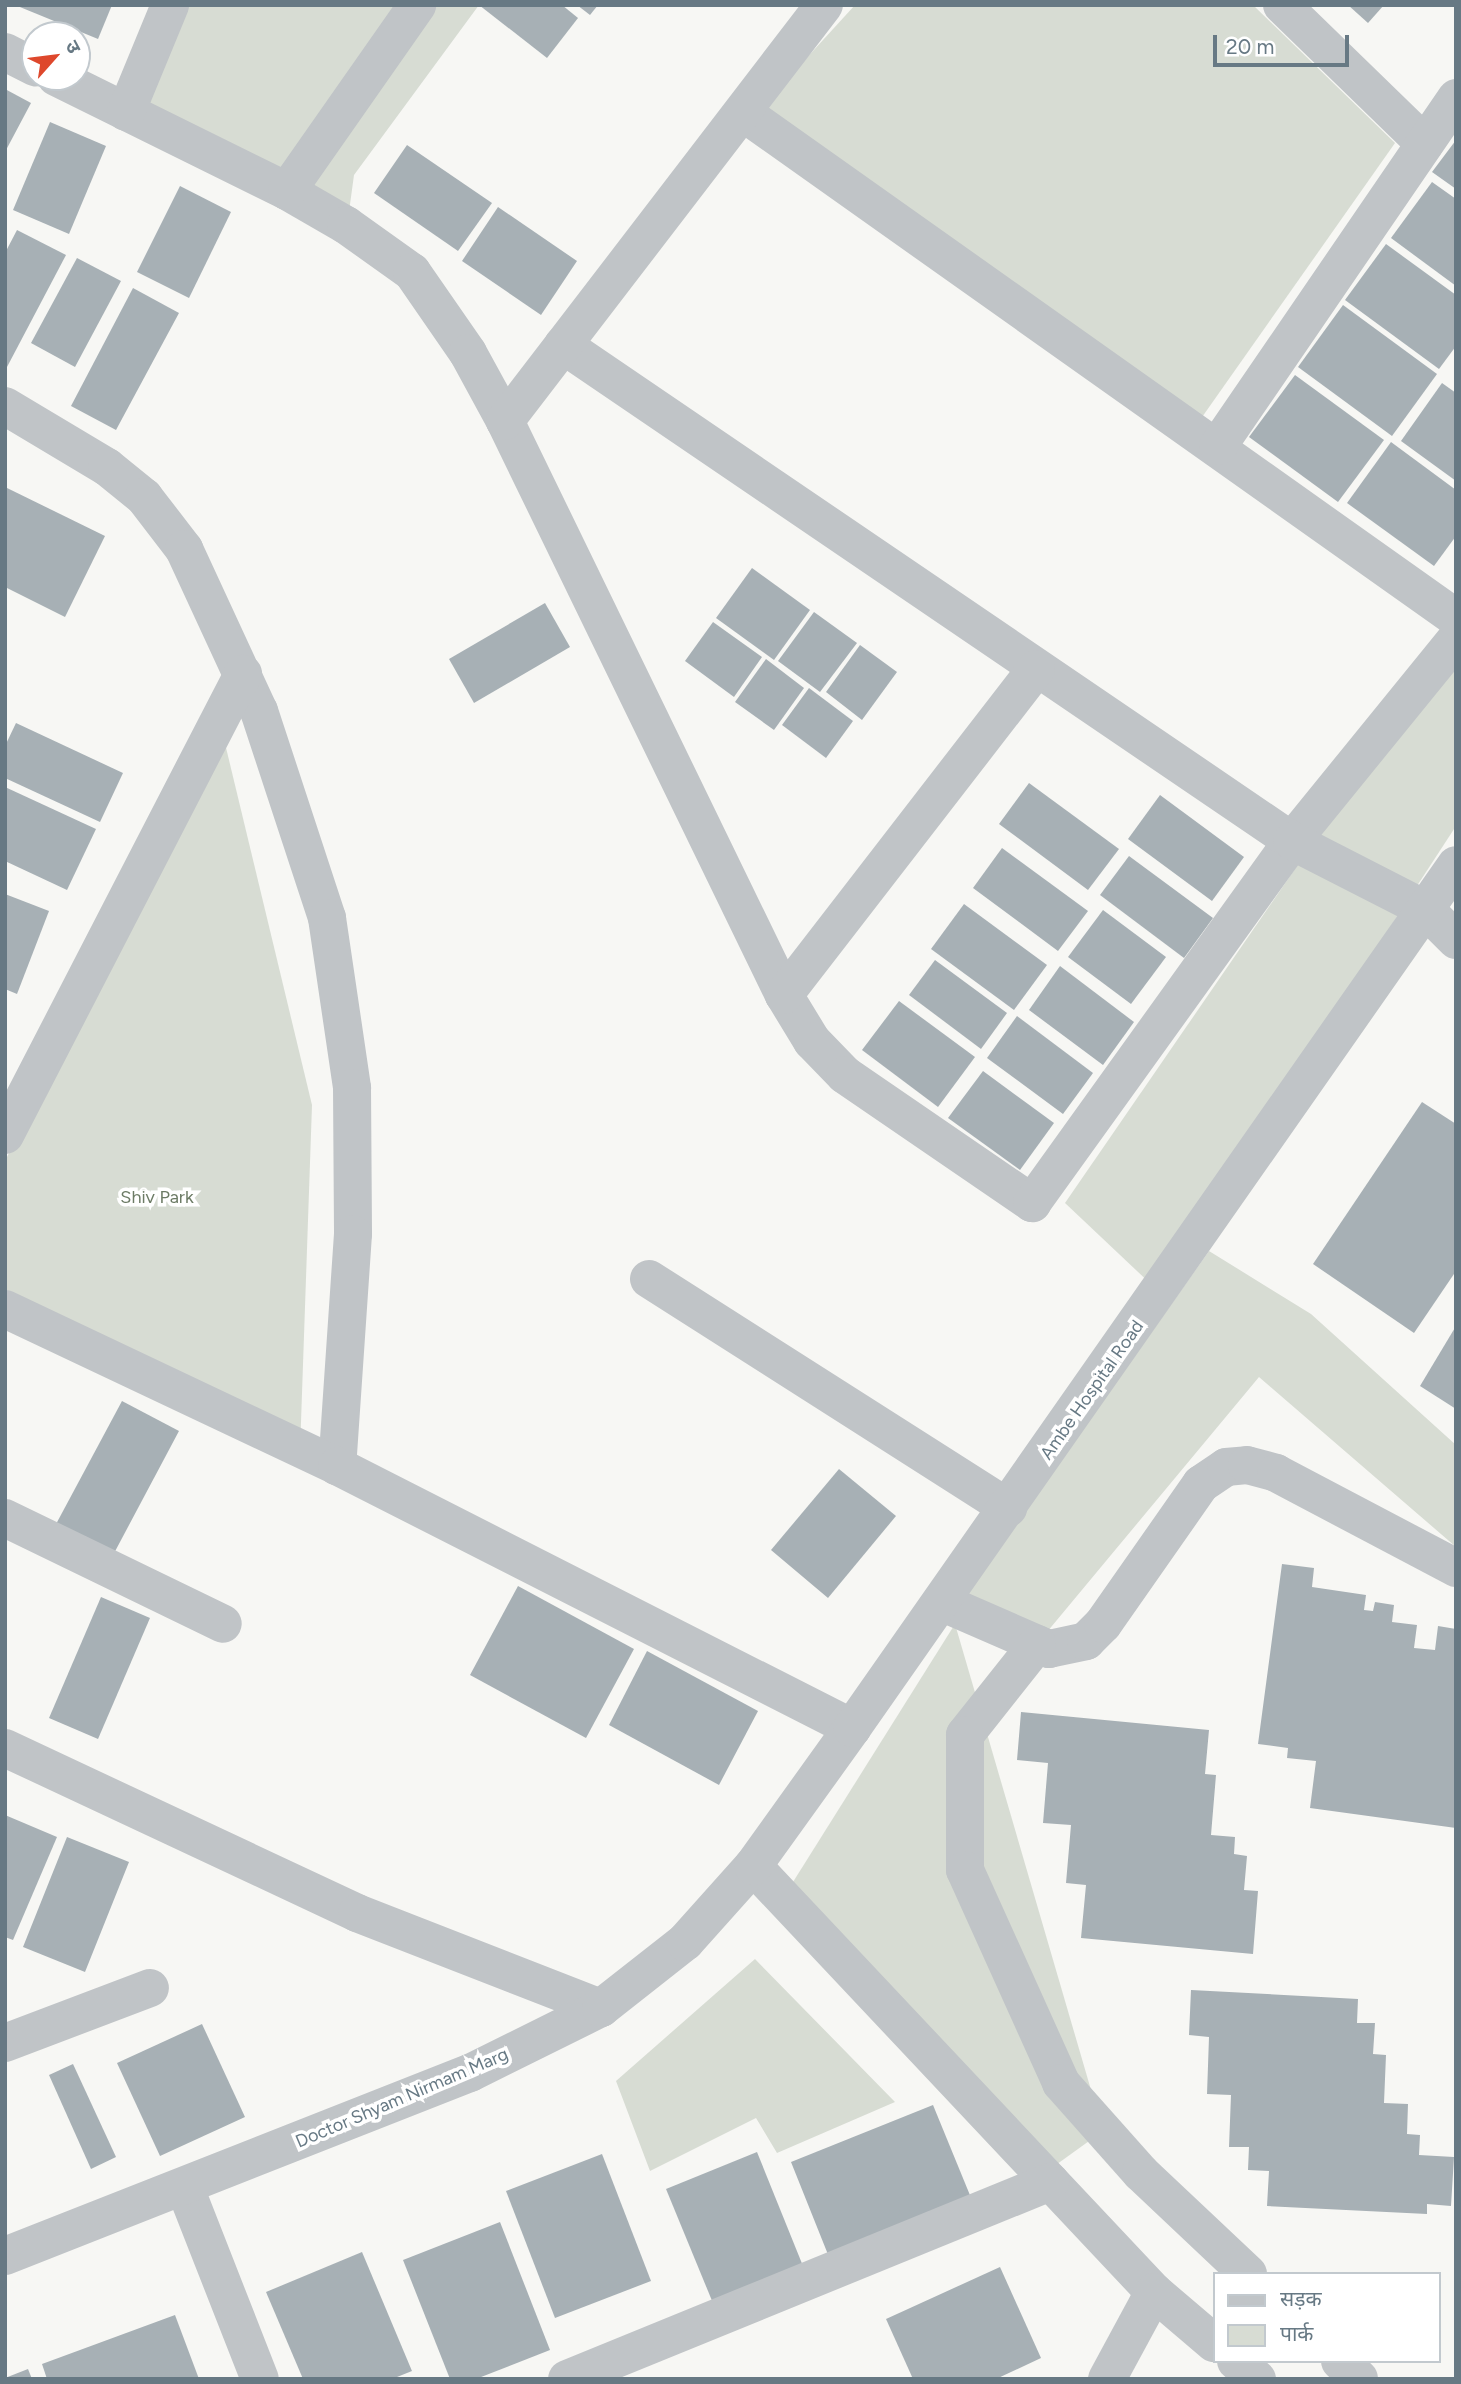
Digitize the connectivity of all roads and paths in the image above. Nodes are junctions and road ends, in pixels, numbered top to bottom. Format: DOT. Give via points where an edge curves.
graph roads {
  1 [pos="170,5"];
  2 [pos="416,5"];
  3 [pos="824,5"];
  4 [pos="1282,5"];
  5 [pos="5,52"];
  6 [pos="21,59"];
  7 [pos="84,91"];
  8 [pos="1456,99"];
  9 [pos="127,112"];
  10 [pos="745,114"];
  11 [pos="1425,144"];
  12 [pos="287,191"];
  13 [pos="563,345"];
  14 [pos="5,406"];
  15 [pos="505,421"];
  16 [pos="1218,446"];
  17 [pos="1456,618"];
  18 [pos="1456,639"];
  19 [pos="1036,669"];
  20 [pos="243,674"];
  21 [pos="1292,841"];
  22 [pos="1456,865"];
  23 [pos="1425,909"];
  24 [pos="1456,940"];
  25 [pos="784,995"];
  26 [pos="5,1135"];
  27 [pos="649,1279"];
  28 [pos="5,1309"];
  29 [pos="337,1466"];
  30 [pos="1008,1508"];
  31 [pos="5,1518"];
  32 [pos="1456,1568"];
  33 [pos="941,1602"];
  34 [pos="223,1624"];
  35 [pos="1037,1644"];
  36 [pos="852,1728"];
  37 [pos="5,1748"];
  38 [pos="753,1866"];
  39 [pos="150,1988"];
  40 [pos="601,2008"];
  41 [pos="5,2043"];
  42 [pos="1050,2182"];
  43 [pos="185,2188"];
  44 [pos="5,2256"];
  45 [pos="1246,2272"];
  46 [pos="1154,2292"];
  47 [pos="1212,2341"];
  48 [pos="1238,2363"];
  49 [pos="1342,2363"];
  50 [pos="260,2379"];
  51 [pos="567,2379"];
  52 [pos="1107,2379"];
  53 [pos="1257,2379"];
  54 [pos="1359,2379"];
  1 -- 9 [label="street"];
  2 -- 12 [label="street"];
  3 -- 10 [label="street"];
  4 -- 11 [label="street"];
  5 -- 6 [label="street"];
  7 -- 9 [label="street"];
  8 -- 11 [label="street"];
  9 -- 12 [label="street"];
  10 -- 13 [label="street"];
  10 -- 16 [label="street"];
  11 -- 16 [label="street"];
  12 -- 15 [label="street" via="346,225 412,272 468,353"];
  13 -- 15 [label="street"];
  13 -- 19 [label="street"];
  14 -- 20 [label="street" via="107,467 144,497 184,549"];
  15 -- 25 [label="street"];
  16 -- 17 [label="street"];
  18 -- 21 [label="street"];
  19 -- 21 [label="street"];
  19 -- 25 [label="street"];
  20 -- 26 [label="street"];
  20 -- 29 [label="street" via="327,918 352,1088 353,1234"];
  21 -- 23 [label="street"];
  21 -- 25 [label="street" via="1032,1203 845,1075 812,1041"];
  22 -- 23 [label="street"];
  23 -- 24 [label="street"];
  23 -- 30 [label="street, Ambe Hospital Road"];
  27 -- 30 [label="street"];
  28 -- 29 [label="street"];
  29 -- 36 [label="street"];
  30 -- 33 [label="street, Ambe Hospital Road"];
  31 -- 34 [label="street"];
  32 -- 35 [label="street" via="1276,1473 1247,1465 1226,1467 1201,1484 1104,1624 1086,1642 1066,1649"];
  33 -- 35 [label="street"];
  33 -- 36 [label="street, Ambe Hospital Road"];
  35 -- 45 [label="street" via="965,1735 965,1870 1061,2084 1141,2173"];
  36 -- 38 [label="street, Ambe Hospital Road"];
  37 -- 40 [label="street" via="358,1913"];
  38 -- 40 [label="street, Doctor Shyam Nirmam Marg" via="685,1942"];
  38 -- 42 [label="street"];
  39 -- 41 [label="street"];
  40 -- 43 [label="street, Doctor Shyam Nirmam Marg" via="470,2073"];
  42 -- 46 [label="street"];
  42 -- 51 [label="street"];
  43 -- 44 [label="street, Doctor Shyam Nirmam Marg"];
  43 -- 50 [label="street"];
  46 -- 47 [label="street"];
  46 -- 52 [label="street"];
  48 -- 53 [label="street"];
  49 -- 54 [label="street"];
}
